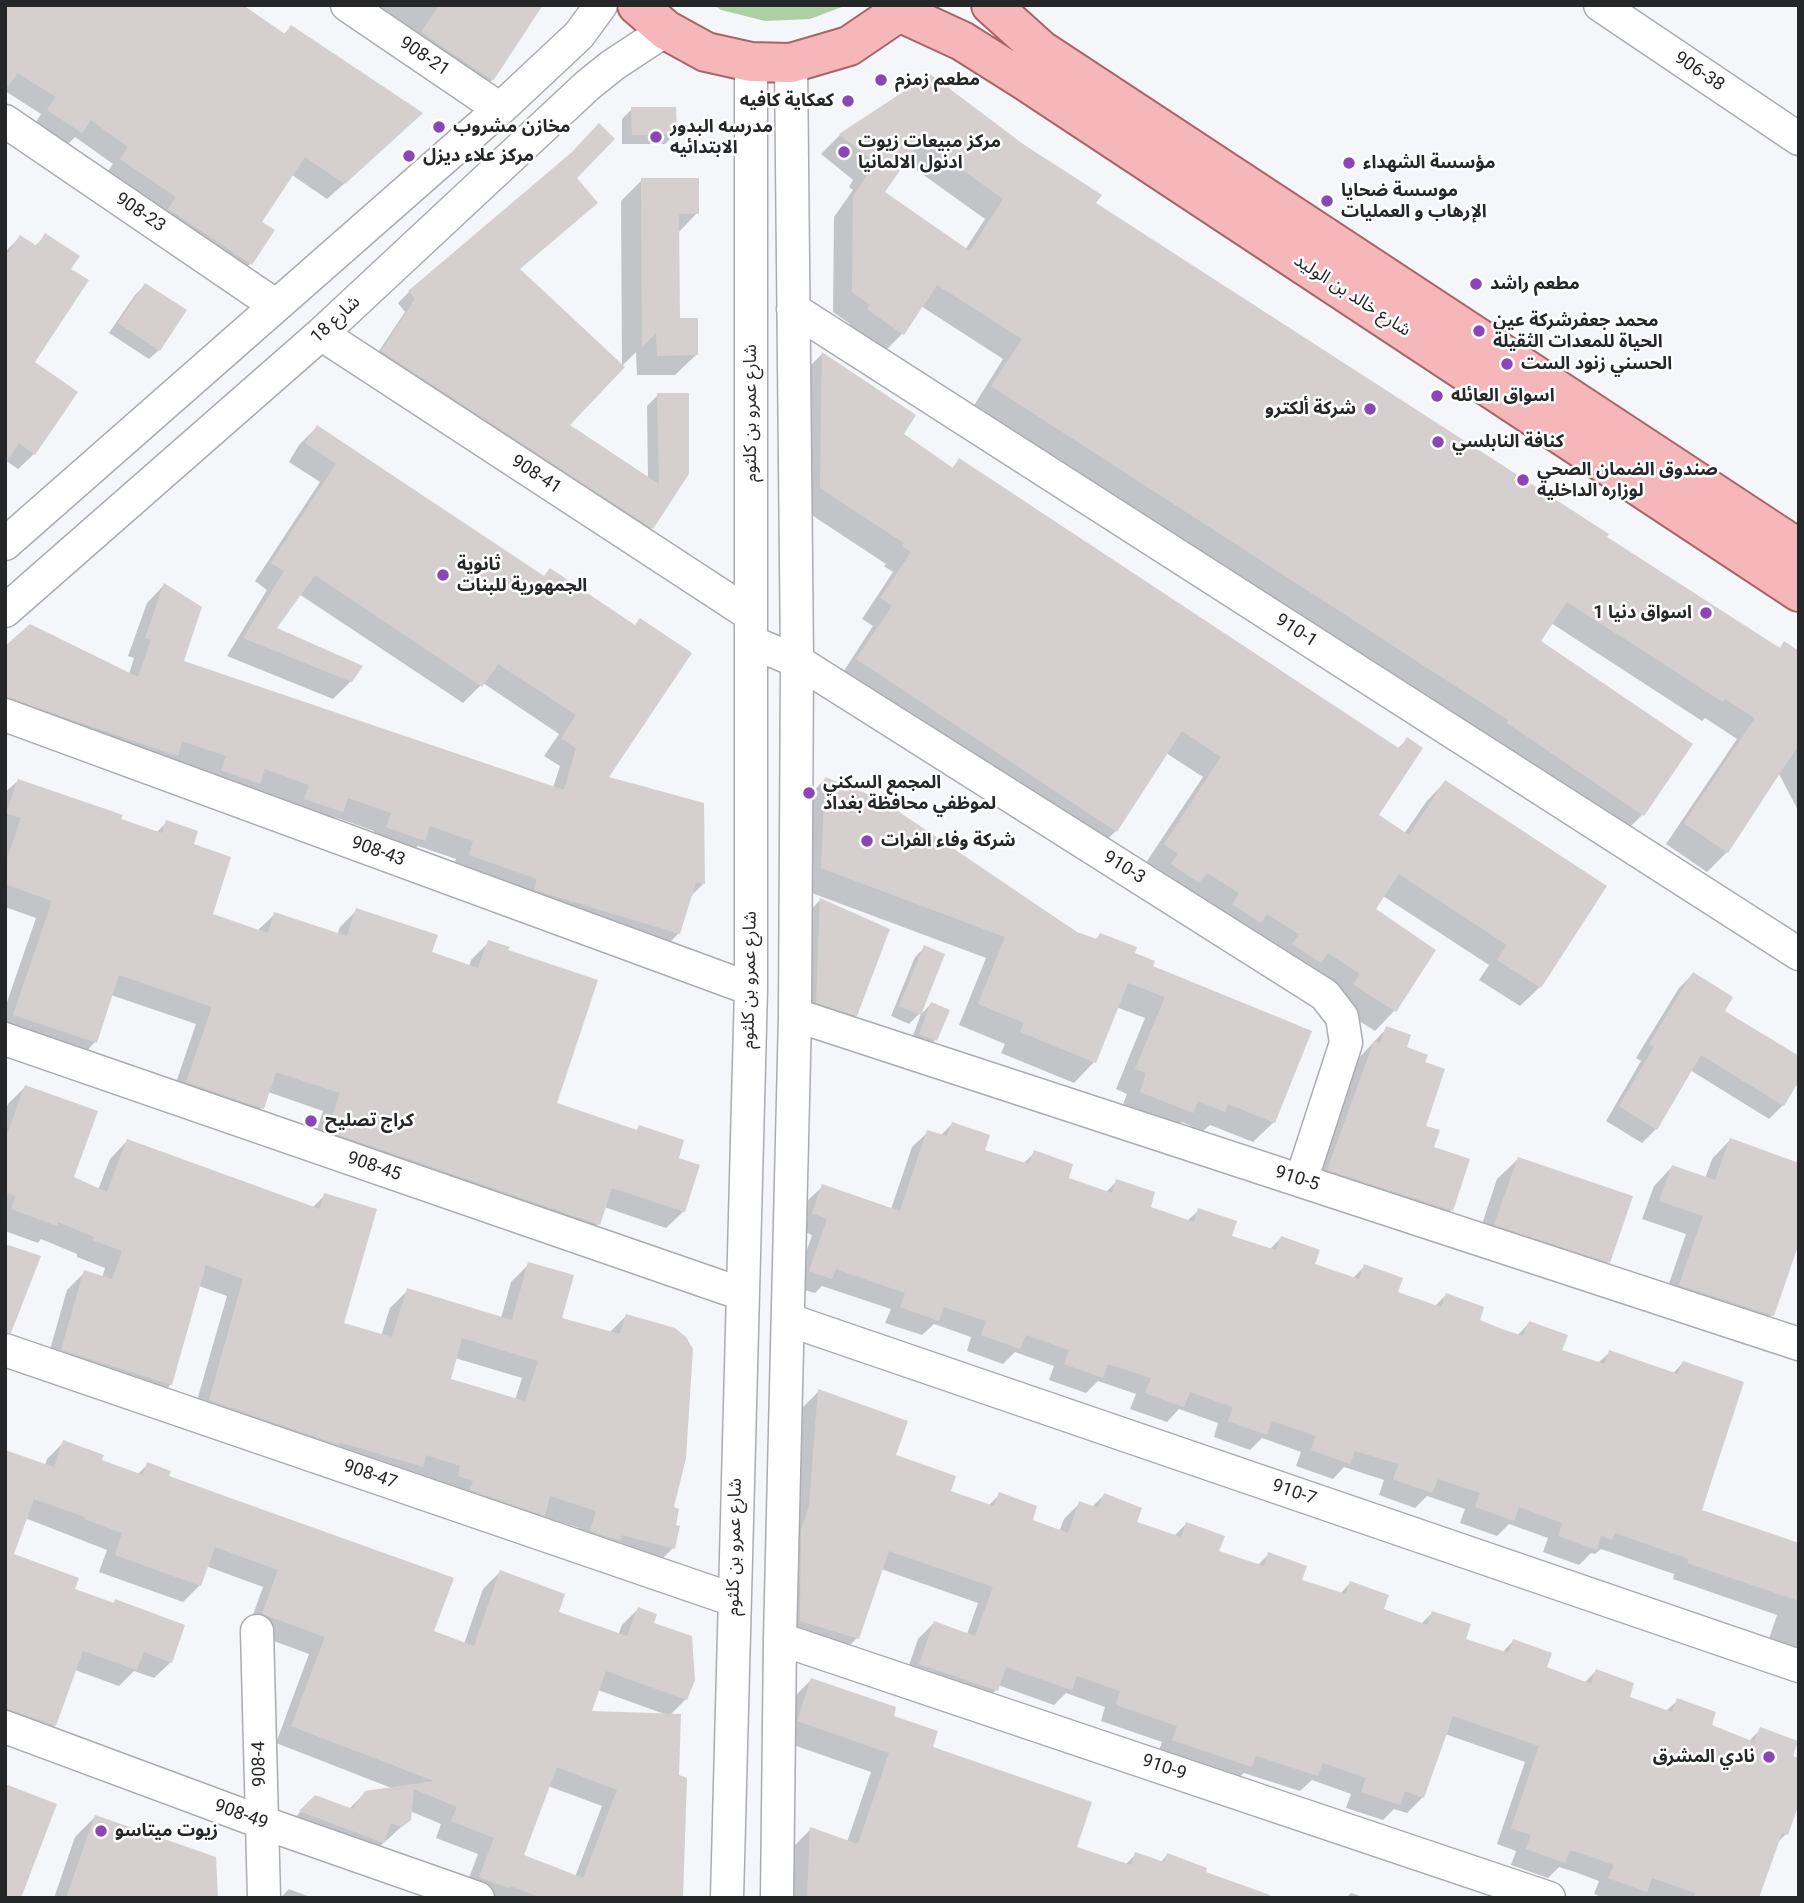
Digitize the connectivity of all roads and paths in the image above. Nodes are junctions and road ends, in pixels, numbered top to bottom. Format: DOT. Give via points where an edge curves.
graph roads {
  1 [pos="347,5"];
  2 [pos="601,5"];
  3 [pos="637,5"];
  4 [pos="991,5"];
  5 [pos="1600,5"];
  6 [pos="902,9"];
  7 [pos="666,30"];
  8 [pos="751,62"];
  9 [pos="790,62"];
  10 [pos="500,109"];
  11 [pos="5,121"];
  12 [pos="1799,139"];
  13 [pos="275,305"];
  14 [pos="793,309"];
  15 [pos="321,334"];
  16 [pos="17,525"];
  17 [pos="1799,549"];
  18 [pos="68,555"];
  19 [pos="1799,592"];
  20 [pos="5,611"];
  21 [pos="751,628"];
  22 [pos="797,661"];
  23 [pos="5,715"];
  24 [pos="1799,954"];
  25 [pos="751,989"];
  26 [pos="795,1015"];
  27 [pos="5,1039"];
  28 [pos="1301,1181"];
  29 [pos="742,1294"];
  30 [pos="789,1320"];
  31 [pos="1799,1344"];
  32 [pos="5,1350"];
  33 [pos="734,1600"];
  34 [pos="257,1631"];
  35 [pos="780,1639"];
  36 [pos="1799,1666"];
  37 [pos="5,1727"];
  38 [pos="261,1822"];
  39 [pos="264,1898"];
  40 [pos="478,1898"];
  41 [pos="727,1898"];
  42 [pos="777,1898"];
  43 [pos="1549,1898"];
  1 -- 10 [label="street, 908-21"];
  2 -- 10 [label="street" via="579,35"];
  3 -- 7 [label="main road"];
  4 -- 17 [label="main road, شارع خالد بن الوليد" via="1041,50"];
  5 -- 12 [label="street, 906-38"];
  6 -- 9 [label="main road" via="849,46"];
  6 -- 19 [label="main road, شارع خالد بن الوليد" via="1024,80"];
  7 -- 8 [label="main road" via="706,52"];
  7 -- 15 [label="street, شارع 18" via="588,85"];
  8 -- 9 [label="main road"];
  8 -- 21 [label="street, شارع عمرو بن كلثوم"];
  9 -- 14 [label="street"];
  10 -- 13 [label="street"];
  11 -- 13 [label="street, 908-23"];
  13 -- 16 [label="street"];
  14 -- 22 [label="street"];
  14 -- 24 [label="street, 910-1"];
  15 -- 18 [label="street, شارع 18"];
  15 -- 21 [label="street, 908-41"];
  16 -- 18 [label="street"];
  18 -- 20 [label="street, شارع 18"];
  21 -- 22 [label="street, 910-3"];
  21 -- 25 [label="street, شارع عمرو بن كلثوم"];
  22 -- 26 [label="street"];
  22 -- 28 [label="street, 910-3" via="1325,995 1342,1017 1346,1042"];
  23 -- 25 [label="street, 908-43"];
  25 -- 29 [label="street, شارع عمرو بن كلثوم"];
  26 -- 28 [label="street, 910-5"];
  26 -- 30 [label="street"];
  27 -- 29 [label="street, 908-45"];
  28 -- 31 [label="street, 910-5"];
  29 -- 33 [label="street, شارع عمرو بن كلثوم"];
  30 -- 35 [label="street"];
  30 -- 36 [label="street, 910-7"];
  32 -- 33 [label="street, 908-47"];
  33 -- 41 [label="street, شارع عمرو بن كلثوم"];
  34 -- 38 [label="street, 908-4"];
  35 -- 42 [label="street"];
  35 -- 43 [label="street, 910-9"];
  37 -- 38 [label="street, 908-49"];
  38 -- 39 [label="street, 908-4"];
  38 -- 40 [label="street, 908-49"];
}
